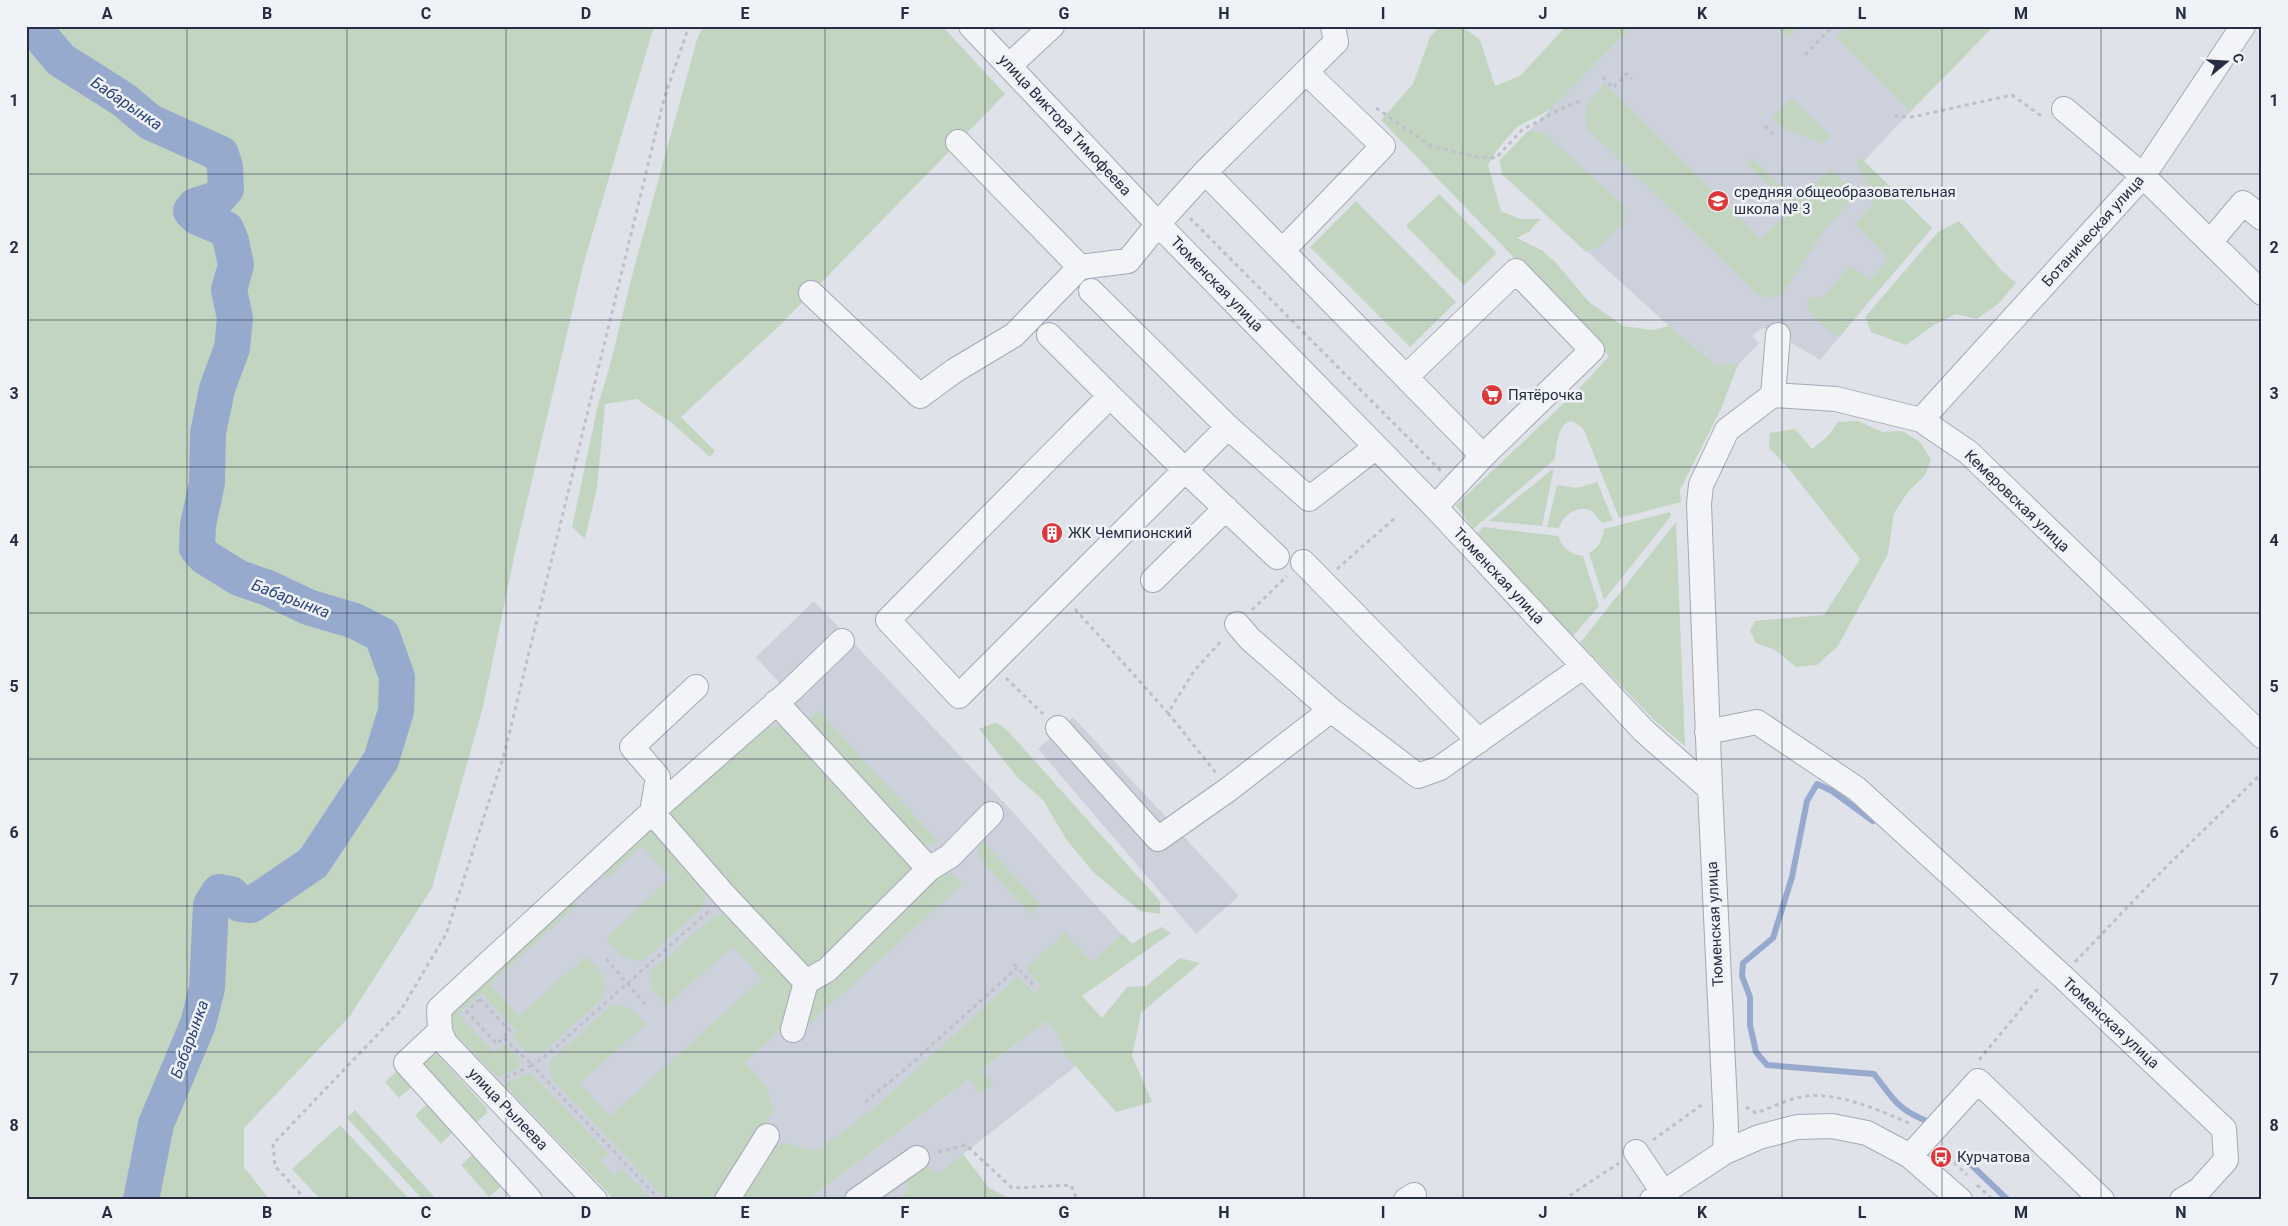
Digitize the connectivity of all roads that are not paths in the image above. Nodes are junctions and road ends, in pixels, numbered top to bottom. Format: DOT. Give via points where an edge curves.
graph roads {
  1 [pos="971,26"];
  2 [pos="1052,26"];
  3 [pos="1333,26"];
  4 [pos="2243,26"];
  5 [pos="1009,66"];
  6 [pos="1306,72"];
  7 [pos="2064,109"];
  8 [pos="958,142"];
  9 [pos="1206,172"];
  10 [pos="2143,176"];
  11 [pos="2262,218"];
  12 [pos="1158,224"];
  13 [pos="2210,242"];
  14 [pos="1283,250"];
  15 [pos="1080,267"];
  16 [pos="1091,291"];
  17 [pos="811,293"];
  18 [pos="2262,293"];
  19 [pos="1049,335"];
  20 [pos="1778,335"];
  21 [pos="1406,377"];
  22 [pos="1773,395"];
  23 [pos="1110,396"];
  24 [pos="1921,420"];
  25 [pos="1228,426"];
  26 [pos="1376,447"];
  27 [pos="1483,456"];
  28 [pos="1185,470"];
  29 [pos="1434,507"];
  30 [pos="1226,508"];
  31 [pos="1278,557"];
  32 [pos="1302,562"];
  33 [pos="1154,580"];
  34 [pos="1237,624"];
  35 [pos="842,641"];
  36 [pos="1584,666"];
  37 [pos="696,687"];
  38 [pos="776,702"];
  39 [pos="1330,710"];
  40 [pos="1058,728"];
  41 [pos="1707,732"];
  42 [pos="2262,736"];
  43 [pos="1479,741"];
  44 [pos="1710,789"];
  45 [pos="652,812"];
  46 [pos="990,814"];
  47 [pos="929,869"];
  48 [pos="806,982"];
  49 [pos="440,1020"];
  50 [pos="793,1030"];
  51 [pos="767,1136"];
  52 [pos="1636,1152"];
  53 [pos="1725,1152"];
  54 [pos="1910,1156"];
  55 [pos="917,1158"];
  56 [pos="1657,1196"];
  57 [pos="530,1200"];
  58 [pos="596,1200"];
  59 [pos="728,1200"];
  60 [pos="857,1200"];
  61 [pos="1960,1200"];
  62 [pos="2102,1200"];
  63 [pos="2182,1200"];
  1 -- 5 [label="street, улица Виктора Тимофеева"];
  2 -- 5 [label="street"];
  3 -- 6 [label="street" via="1336,42"];
  4 -- 10 [label="street, Ботаническая улица"];
  5 -- 12 [label="street, улица Виктора Тимофеева"];
  6 -- 9 [label="street"];
  6 -- 14 [label="street" via="1383,146"];
  7 -- 10 [label="street"];
  8 -- 15 [label="street"];
  9 -- 12 [label="street"];
  9 -- 14 [label="street"];
  10 -- 13 [label="street"];
  10 -- 24 [label="street, Ботаническая улица"];
  11 -- 13 [label="street" via="2243,202"];
  12 -- 15 [label="street, Тюменская улица" via="1128,261"];
  12 -- 26 [label="street, Тюменская улица"];
  13 -- 18 [label="street"];
  14 -- 21 [label="street"];
  15 -- 17 [label="street" via="1014,335 920,396"];
  16 -- 25 [label="street"];
  19 -- 23 [label="street"];
  20 -- 22 [label="street"];
  21 -- 27 [label="street"];
  21 -- 27 [label="street" via="1516,270 1592,350"];
  22 -- 24 [label="street, Кемеровская улица" via="1836,399"];
  22 -- 41 [label="street" via="1727,430 1701,485"];
  23 -- 28 [label="street"];
  23 -- 28 [label="street" via="888,620 959,696"];
  24 -- 42 [label="street, Кемеровская улица" via="1968,452"];
  25 -- 26 [label="street" via="1309,500"];
  25 -- 28 [label="street"];
  26 -- 29 [label="street, Тюменская улица"];
  27 -- 29 [label="street"];
  28 -- 30 [label="street"];
  29 -- 36 [label="street, Тюменская улица"];
  30 -- 31 [label="street"];
  30 -- 33 [label="street"];
  32 -- 43 [label="street"];
  34 -- 39 [label="street"];
  35 -- 38 [label="street"];
  36 -- 43 [label="street"];
  36 -- 44 [label="street, Тюменская улица" via="1644,730"];
  37 -- 45 [label="street" via="632,747 658,777"];
  38 -- 45 [label="street"];
  38 -- 47 [label="street"];
  39 -- 40 [label="street" via="1229,789 1158,839"];
  39 -- 43 [label="street" via="1418,776 1440,768"];
  41 -- 44 [label="street"];
  41 -- 63 [label="street, Тюменская улица" via="1757,722 1857,788 2224,1129 2226,1160 2200,1190"];
  44 -- 53 [label="street, Тюменская улица"];
  45 -- 48 [label="street"];
  45 -- 49 [label="street"];
  46 -- 47 [label="street" via="950,856"];
  47 -- 48 [label="street" via="827,970"];
  48 -- 50 [label="street"];
  49 -- 57 [label="street" via="406,1063"];
  49 -- 58 [label="street, улица Рылеева" via="445,1043"];
  51 -- 59 [label="street"];
  52 -- 56 [label="street"];
  53 -- 54 [label="street" via="1759,1137 1797,1127 1832,1126 1867,1132"];
  53 -- 56 [label="street"];
  54 -- 61 [label="street"];
  54 -- 62 [label="street" via="1978,1081"];
  55 -- 60 [label="street"];
}
